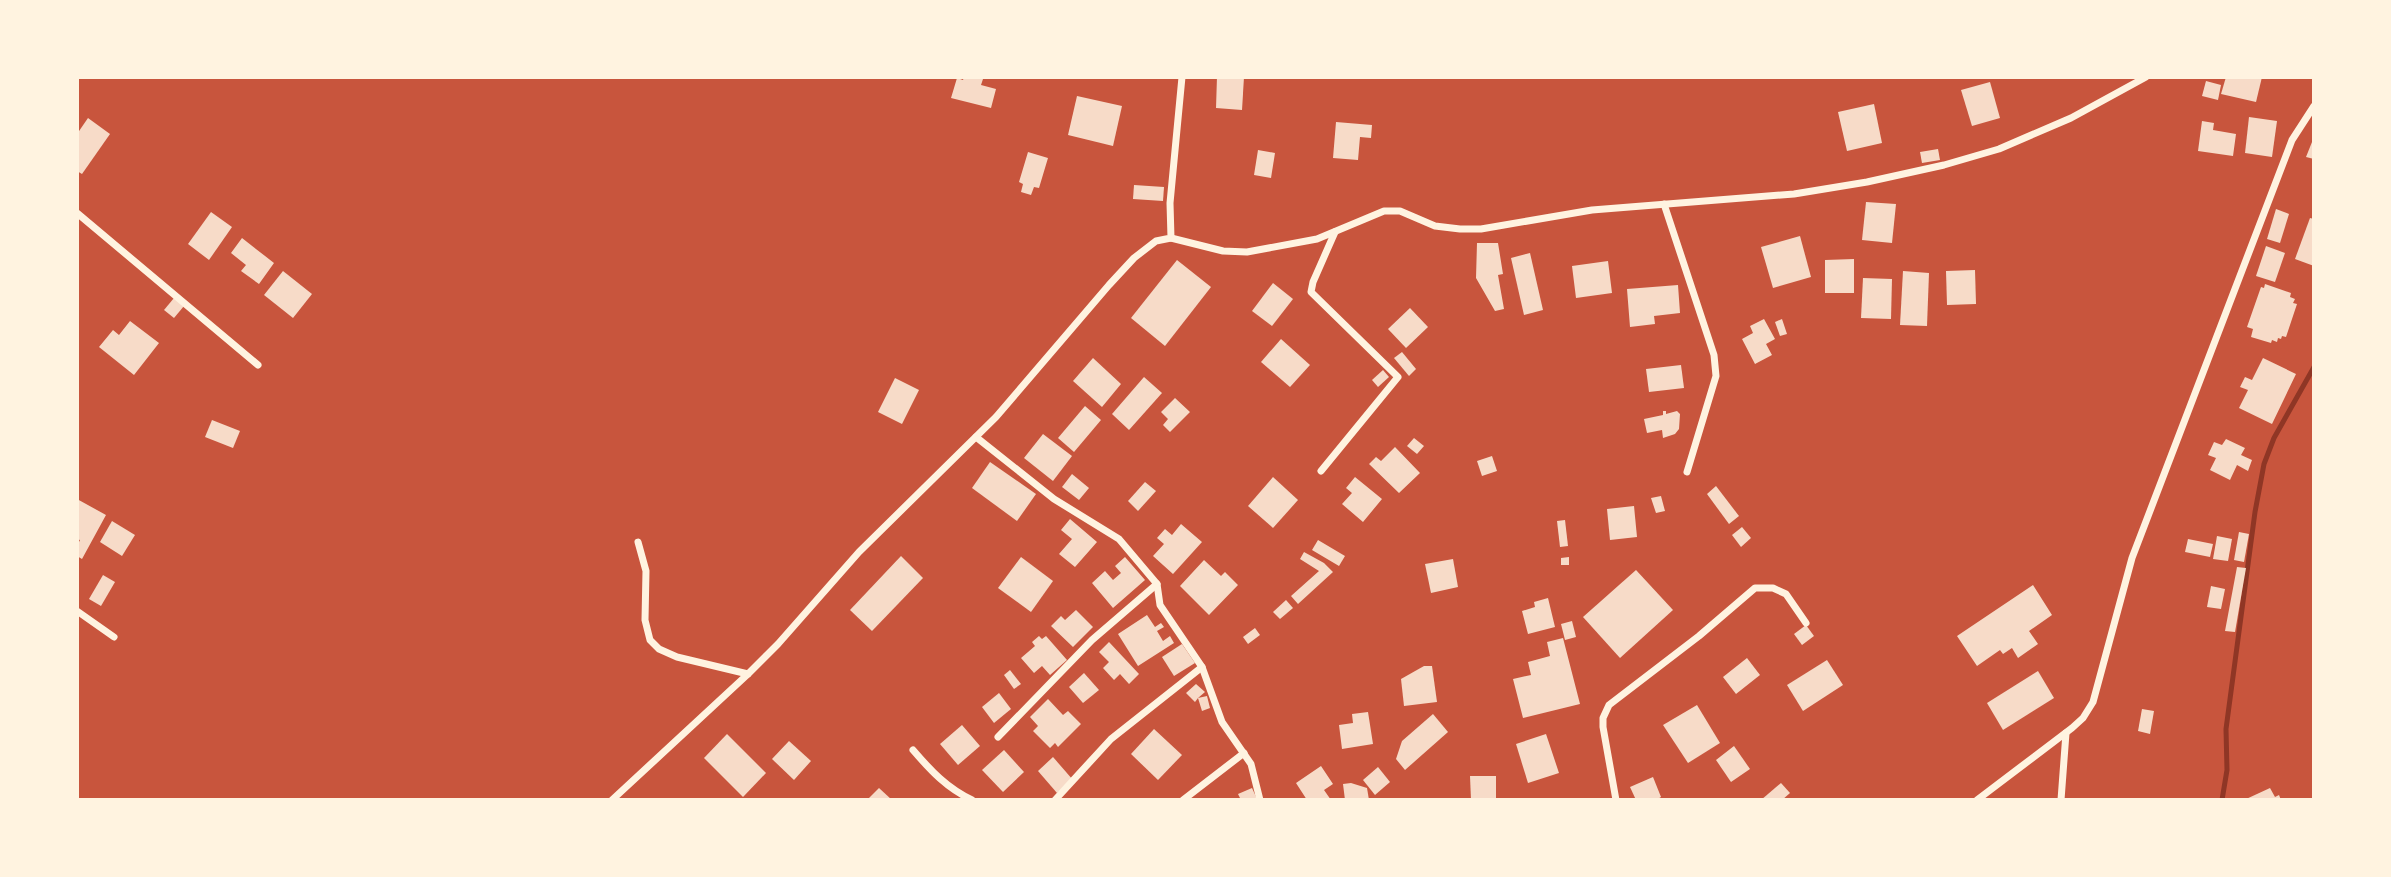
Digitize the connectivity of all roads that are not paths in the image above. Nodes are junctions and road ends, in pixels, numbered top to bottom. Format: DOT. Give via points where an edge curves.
graph roads {
  1 [pos="1182,77"];
  2 [pos="2146,77"];
  3 [pos="2314,106"];
  4 [pos="1664,204"];
  5 [pos="77,214"];
  6 [pos="1335,232"];
  7 [pos="1171,238"];
  8 [pos="258,365"];
  9 [pos="976,437"];
  10 [pos="1321,471"];
  11 [pos="1687,472"];
  12 [pos="638,541"];
  13 [pos="1157,584"];
  14 [pos="77,611"];
  15 [pos="1806,623"];
  16 [pos="114,637"];
  17 [pos="1202,667"];
  18 [pos="748,674"];
  19 [pos="2066,733"];
  20 [pos="998,737"];
  21 [pos="913,750"];
  22 [pos="1244,753"];
  23 [pos="612,800"];
  24 [pos="972,800"];
  25 [pos="1055,800"];
  26 [pos="1183,800"];
  27 [pos="1261,800"];
  28 [pos="1616,800"];
  29 [pos="1977,800"];
  30 [pos="2061,800"];
  1 -- 7 [label="street"];
  2 -- 4 [label="street" via="2038,134 1944,165 1794,194"];
  3 -- 19 [label="street" via="2292,140 2148,514 2119,599 2093,702"];
  4 -- 6 [label="street" via="1592,209 1460,229 1435,226 1400,211 1384,211"];
  4 -- 11 [label="street" via="1714,355 1716,376"];
  5 -- 8 [label="street"];
  6 -- 7 [label="street" via="1247,252"];
  6 -- 10 [label="street" via="1311,292 1398,377"];
  7 -- 9 [label="street" via="1156,242 1134,258"];
  9 -- 13 [label="street" via="1054,499 1119,539"];
  9 -- 18 [label="street" via="859,552"];
  12 -- 18 [label="street" via="646,572 645,620 650,640 677,657"];
  13 -- 17 [label="street" via="1160,605"];
  13 -- 20 [label="street" via="1092,640"];
  14 -- 16 [label="street"];
  15 -- 28 [label="street" via="1786,594 1755,588 1609,705 1604,727"];
  17 -- 22 [label="street" via="1222,722"];
  17 -- 25 [label="street" via="1111,738"];
  18 -- 23 [label="street"];
  19 -- 29 [label="street"];
  19 -- 30 [label="street"];
  21 -- 24 [label="street" via="937,777"];
  22 -- 26 [label="street"];
  22 -- 27 [label="street"];
}
